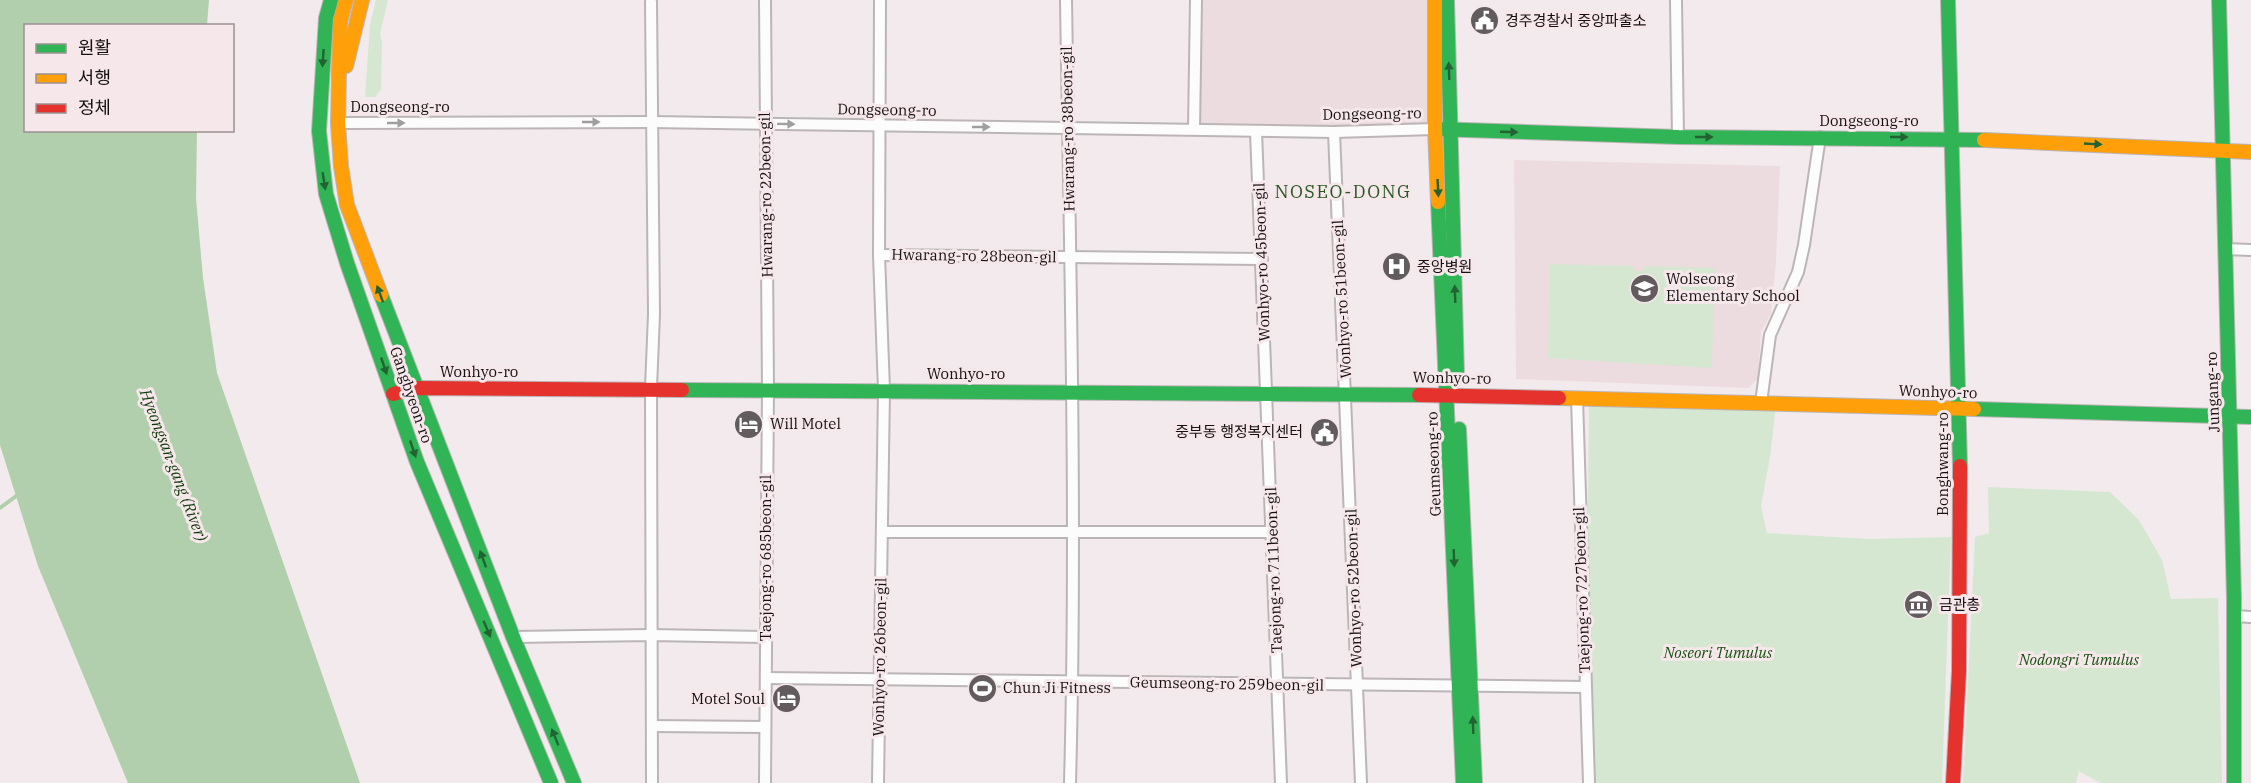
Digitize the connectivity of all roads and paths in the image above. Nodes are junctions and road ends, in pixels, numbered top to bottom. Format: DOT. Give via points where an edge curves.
graph roads {
  1 [pos="331,0"];
  2 [pos="345,0"];
  3 [pos="362,0"];
  4 [pos="765,0"];
  5 [pos="880,0"];
  6 [pos="1066,0"];
  7 [pos="1196,0"];
  8 [pos="1435,0"];
  9 [pos="1447,0"];
  10 [pos="1676,0"];
  11 [pos="1948,0"];
  12 [pos="2219,0"];
  13 [pos="651,2"];
  14 [pos="339,92"];
  15 [pos="651,122"];
  16 [pos="320,123"];
  17 [pos="338,123"];
  18 [pos="765,124"];
  19 [pos="881,126"];
  20 [pos="1067,128"];
  21 [pos="1194,129"];
  22 [pos="1435,129"];
  23 [pos="1450,130"];
  24 [pos="1256,131"];
  25 [pos="1334,132"];
  26 [pos="1678,137"];
  27 [pos="1820,137"];
  28 [pos="1950,138"];
  29 [pos="2222,150"];
  30 [pos="2251,152"];
  31 [pos="2225,249"];
  32 [pos="2251,249"];
  33 [pos="879,255"];
  34 [pos="1069,257"];
  35 [pos="1263,259"];
  36 [pos="415,388"];
  37 [pos="651,388"];
  38 [pos="768,389"];
  39 [pos="884,390"];
  40 [pos="1072,391"];
  41 [pos="1268,393"];
  42 [pos="1346,393"];
  43 [pos="393,394"];
  44 [pos="1452,395"];
  45 [pos="1577,398"];
  46 [pos="1761,403"];
  47 [pos="1959,409"];
  48 [pos="2231,416"];
  49 [pos="2251,417"];
  50 [pos="882,532"];
  51 [pos="1072,532"];
  52 [pos="1272,532"];
  53 [pos="2234,616"];
  54 [pos="2251,617"];
  55 [pos="651,635"];
  56 [pos="513,637"];
  57 [pos="766,637"];
  58 [pos="766,678"];
  59 [pos="880,679"];
  60 [pos="1073,682"];
  61 [pos="1277,685"];
  62 [pos="1466,685"];
  63 [pos="1358,686"];
  64 [pos="1585,687"];
  65 [pos="652,726"];
  66 [pos="765,727"];
  67 [pos="1589,782"];
  68 [pos="551,783"];
  69 [pos="574,783"];
  70 [pos="652,783"];
  71 [pos="765,783"];
  72 [pos="879,783"];
  73 [pos="1070,783"];
  74 [pos="1281,783"];
  75 [pos="1361,783"];
  76 [pos="1463,783"];
  77 [pos="1475,783"];
  78 [pos="1953,783"];
  79 [pos="2234,783"];
  1 -- 16 [label="street, Gangbyeon-ro, one-way" via="326,18"];
  2 -- 14 [label="street, Gangbyeon-ro" via="340,22"];
  3 -- 14 [label="street"];
  4 -- 18 [label="street, Hwarang-ro 22beon-gil"];
  5 -- 19 [label="street, Hwarang-ro 28beon-gil"];
  6 -- 20 [label="street, Hwarang-ro 38beon-gil"];
  7 -- 21 [label="street"];
  8 -- 22 [label="street, Geumseong-ro"];
  23 -- 9 [label="street, Geumseong-ro, one-way"];
  10 -- 26 [label="street"];
  11 -- 28 [label="street, Bonghwang-ro"];
  12 -- 29 [label="street, Jungang-ro"];
  13 -- 15 [label="street"];
  14 -- 17 [label="street, Gangbyeon-ro"];
  17 -- 15 [label="street, Dongseong-ro, one-way"];
  15 -- 18 [label="street, Dongseong-ro"];
  15 -- 37 [label="street"];
  16 -- 17 [label="street"];
  16 -- 43 [label="street, Gangbyeon-ro, one-way" via="326,194"];
  36 -- 17 [label="street, Gangbyeon-ro, one-way" via="347,205"];
  18 -- 19 [label="street, Dongseong-ro, one-way"];
  18 -- 38 [label="street, Hwarang-ro 22beon-gil"];
  19 -- 20 [label="street, Dongseong-ro, one-way"];
  19 -- 33 [label="street, Hwarang-ro 28beon-gil"];
  20 -- 21 [label="street, Dongseong-ro"];
  20 -- 34 [label="street, Hwarang-ro 38beon-gil"];
  21 -- 24 [label="street, Dongseong-ro"];
  22 -- 23 [label="street, Dongseong-ro"];
  22 -- 25 [label="street, Dongseong-ro"];
  22 -- 44 [label="street, Geumseong-ro, one-way"];
  23 -- 26 [label="street, Dongseong-ro, one-way"];
  44 -- 23 [label="street, Geumseong-ro, one-way"];
  24 -- 25 [label="street, Dongseong-ro"];
  24 -- 35 [label="street, Wonhyo-ro 45beon-gil"];
  25 -- 42 [label="street, Wonhyo-ro 51beon-gil"];
  26 -- 27 [label="street, Dongseong-ro, one-way"];
  27 -- 28 [label="street, Dongseong-ro, one-way"];
  27 -- 46 [label="street" via="1804,245 1798,272 1770,335"];
  28 -- 29 [label="street, Dongseong-ro, one-way"];
  28 -- 47 [label="street, Bonghwang-ro"];
  29 -- 30 [label="street, Dongseong-ro"];
  29 -- 31 [label="street, Jungang-ro"];
  31 -- 32 [label="street"];
  31 -- 48 [label="street, Jungang-ro"];
  33 -- 34 [label="street, Hwarang-ro 28beon-gil"];
  33 -- 39 [label="street, Hwarang-ro 28beon-gil"];
  34 -- 35 [label="street"];
  34 -- 40 [label="street, Hwarang-ro 38beon-gil"];
  35 -- 41 [label="street, Wonhyo-ro 45beon-gil"];
  36 -- 37 [label="street, Wonhyo-ro"];
  36 -- 43 [label="street, Wonhyo-ro"];
  56 -- 36 [label="street, Gangbyeon-ro, one-way"];
  37 -- 38 [label="street, Wonhyo-ro"];
  37 -- 55 [label="street"];
  38 -- 39 [label="street, Wonhyo-ro"];
  38 -- 57 [label="street, Taejong-ro 685beon-gil"];
  39 -- 40 [label="street, Wonhyo-ro"];
  39 -- 50 [label="street, Wonhyo-ro 26beon-gil"];
  40 -- 41 [label="street, Wonhyo-ro"];
  40 -- 51 [label="street, Hwarang-ro 38beon-gil"];
  41 -- 42 [label="street, Wonhyo-ro"];
  41 -- 52 [label="street, Taejong-ro 711beon-gil"];
  42 -- 44 [label="street, Wonhyo-ro"];
  42 -- 63 [label="street, Wonhyo-ro 52beon-gil"];
  43 -- 68 [label="street, Gangbyeon-ro, one-way" via="417,462"];
  44 -- 45 [label="street, Wonhyo-ro"];
  44 -- 62 [label="street, Geumseong-ro"];
  45 -- 46 [label="street, Wonhyo-ro"];
  45 -- 64 [label="street, Taejong-ro 727beon-gil"];
  46 -- 47 [label="street, Wonhyo-ro"];
  47 -- 48 [label="street, Wonhyo-ro"];
  47 -- 78 [label="street, Bonghwang-ro" via="1959,672"];
  48 -- 49 [label="street, Wonhyo-ro"];
  48 -- 53 [label="street, Jungang-ro"];
  50 -- 51 [label="street"];
  50 -- 59 [label="street, Wonhyo-ro 26beon-gil"];
  51 -- 52 [label="street"];
  51 -- 60 [label="street, Hwarang-ro 38beon-gil"];
  52 -- 61 [label="street, Taejong-ro 711beon-gil"];
  53 -- 54 [label="street"];
  53 -- 79 [label="street, Jungang-ro"];
  55 -- 56 [label="street"];
  55 -- 57 [label="street"];
  55 -- 65 [label="street"];
  69 -- 56 [label="street, Gangbyeon-ro, one-way"];
  57 -- 58 [label="street, Taejong-ro 685beon-gil"];
  58 -- 59 [label="street, Geumseong-ro 259beon-gil"];
  58 -- 66 [label="street, Taejong-ro 685beon-gil"];
  59 -- 60 [label="street, Geumseong-ro 259beon-gil"];
  59 -- 72 [label="street, Wonhyo-ro 26beon-gil"];
  60 -- 61 [label="street, Geumseong-ro 259beon-gil"];
  60 -- 73 [label="street, Hwarang-ro 38beon-gil"];
  61 -- 63 [label="street, Geumseong-ro 259beon-gil"];
  61 -- 74 [label="street, Taejong-ro 711beon-gil"];
  62 -- 63 [label="street, Geumseong-ro 259beon-gil"];
  62 -- 64 [label="street"];
  62 -- 76 [label="street, Geumseong-ro"];
  77 -- 62 [label="street, Geumseong-ro, one-way"];
  63 -- 75 [label="street, Wonhyo-ro 52beon-gil"];
  64 -- 67 [label="street, Taejong-ro 727beon-gil"];
  65 -- 66 [label="street"];
  65 -- 70 [label="street"];
  66 -- 71 [label="street, Taejong-ro 685beon-gil"];
}
